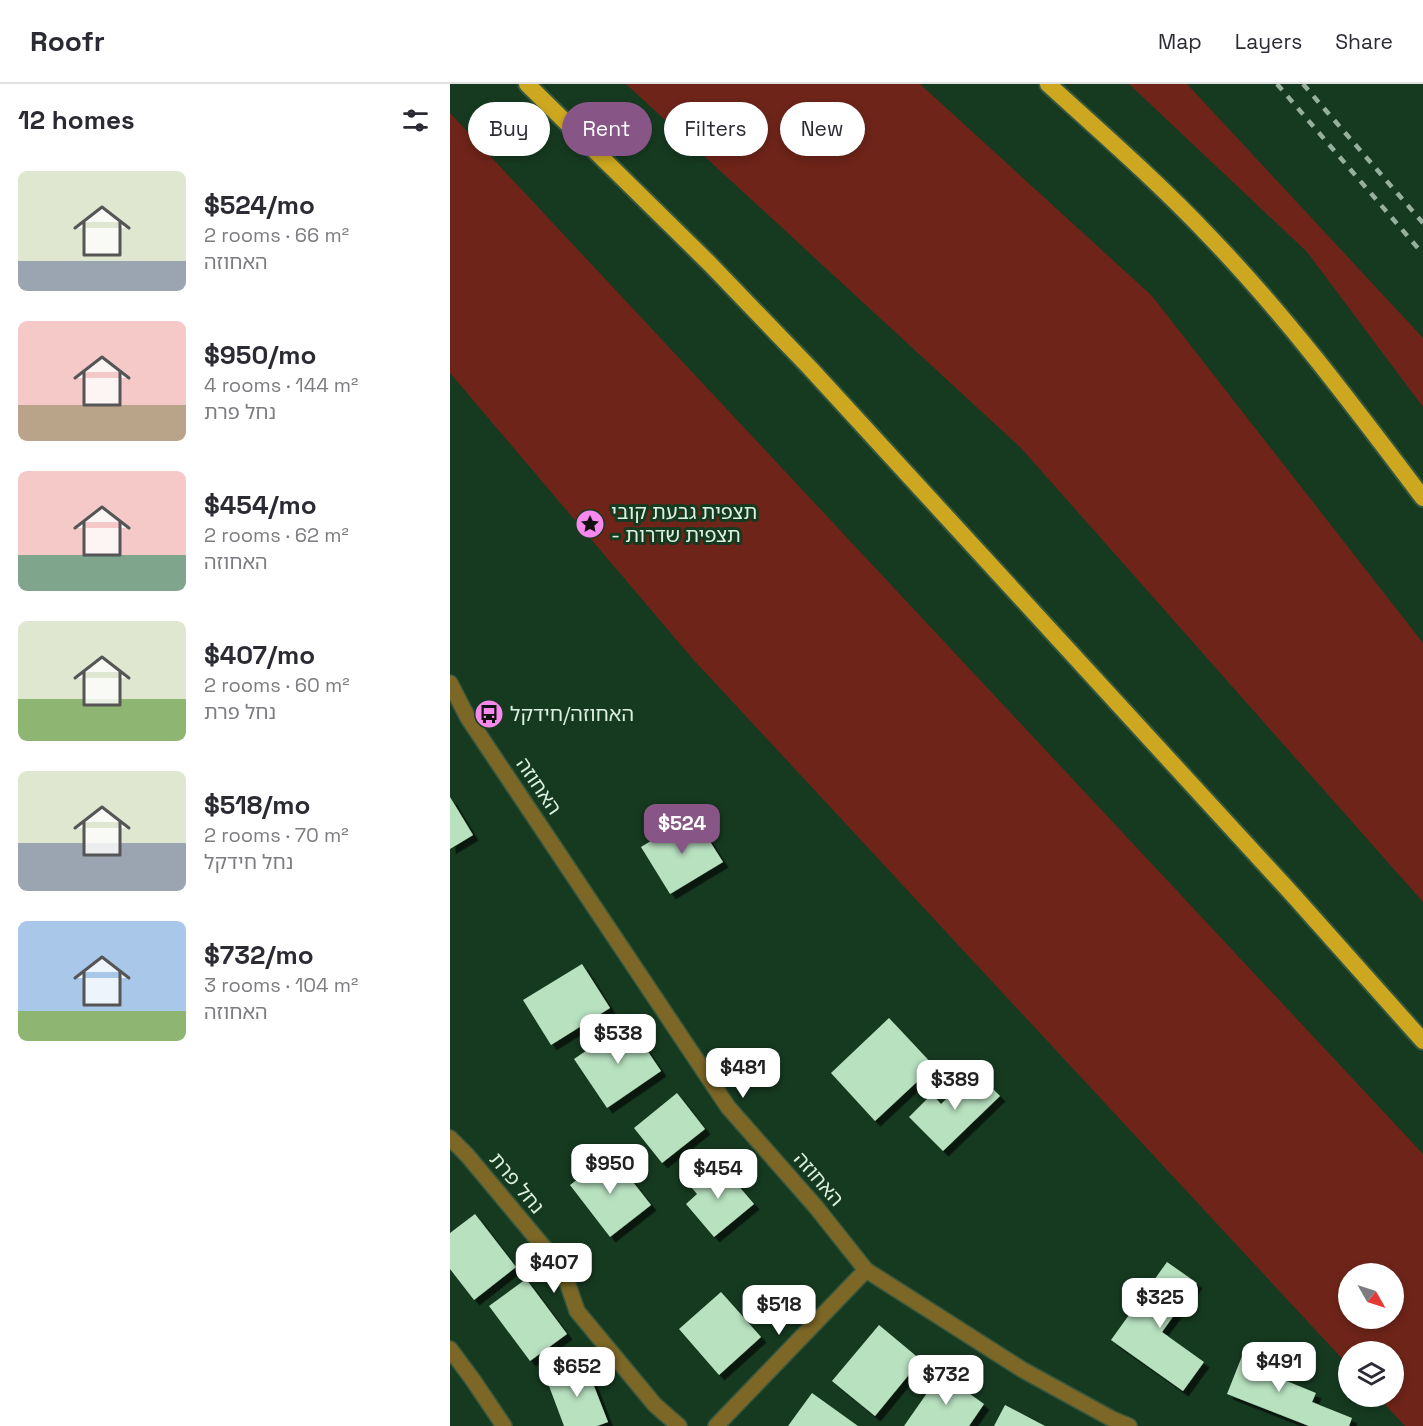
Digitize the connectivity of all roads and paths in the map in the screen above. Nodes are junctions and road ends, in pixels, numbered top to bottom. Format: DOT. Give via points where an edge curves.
graph roads {
  1 [pos="527,84"];
  2 [pos="1048,84"];
  3 [pos="1423,498"];
  4 [pos="450,683"];
  5 [pos="1423,1041"];
  6 [pos="450,1138"];
  7 [pos="866,1270"];
  8 [pos="450,1349"];
  9 [pos="504,1426"];
  10 [pos="679,1426"];
  11 [pos="716,1426"];
  12 [pos="1129,1426"];
  1 -- 5 [label="highway" via="710,263 810,368"];
  2 -- 3 [label="highway" via="1210,237 1319,361"];
  4 -- 7 [label="street, האחוזה" via="468,718 728,1107"];
  6 -- 10 [label="street, נחל פרת" via="563,1270 577,1311 655,1404"];
  7 -- 11 [label="street"];
  7 -- 12 [label="street, האחוזה" via="1023,1370"];
  8 -- 9 [label="street"];
}
